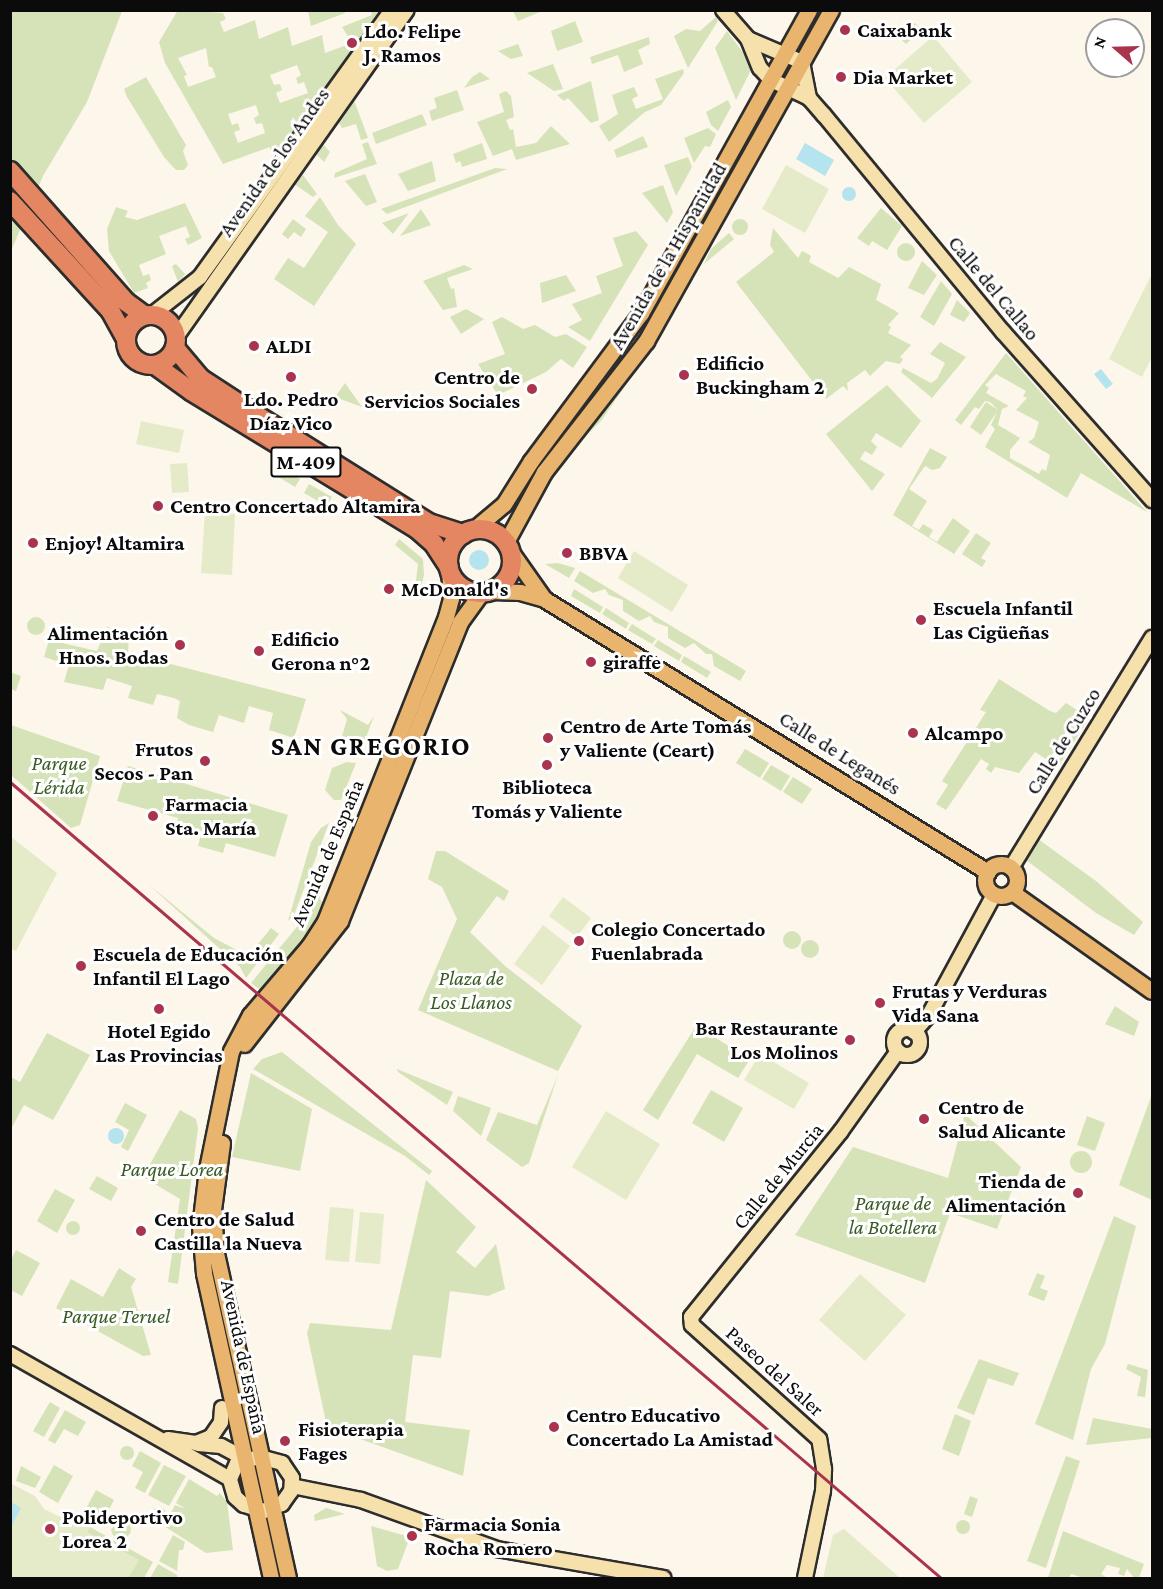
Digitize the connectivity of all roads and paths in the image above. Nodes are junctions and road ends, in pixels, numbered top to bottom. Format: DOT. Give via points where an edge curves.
graph roads {
  1 [pos="392,10"];
  2 [pos="407,10"];
  3 [pos="723,10"];
  4 [pos="809,10"];
  5 [pos="831,10"];
  6 [pos="748,39"];
  7 [pos="785,54"];
  8 [pos="802,62"];
  9 [pos="771,80"];
  10 [pos="787,90"];
  11 [pos="808,98"];
  12 [pos="773,114"];
  13 [pos="10,171"];
  14 [pos="10,201"];
  15 [pos="149,315"];
  16 [pos="125,337"];
  17 [pos="175,342"];
  18 [pos="155,365"];
  19 [pos="1152,500"];
  20 [pos="468,532"];
  21 [pos="509,547"];
  22 [pos="449,567"];
  23 [pos="487,592"];
  24 [pos="544,599"];
  25 [pos="1152,638"];
  26 [pos="1011,868"];
  27 [pos="988,872"];
  28 [pos="1012,892"];
  29 [pos="994,895"];
  30 [pos="1152,992"];
  31 [pos="692,1325"];
  32 [pos="10,1354"];
  33 [pos="222,1408"];
  34 [pos="157,1436"];
  35 [pos="196,1443"];
  36 [pos="260,1457"];
  37 [pos="244,1458"];
  38 [pos="230,1479"];
  39 [pos="292,1486"];
  40 [pos="273,1509"];
  41 [pos="255,1510"];
  42 [pos="271,1578"];
  43 [pos="288,1578"];
  44 [pos="663,1578"];
  45 [pos="804,1578"];
  1 -- 15 [label="street, Avenida de los Andes" via="200,277"];
  2 -- 17 [label="street, Avenida de los Andes"];
  3 -- 6 [label="street, Calle del Callao"];
  4 -- 7 [label="main road, Avenida de la Hispanidad"];
  5 -- 8 [label="main road, Avenida de la Hispanidad"];
  6 -- 7 [label="street, Calle del Callao"];
  6 -- 9 [label="street, Calle del Callao" via="760,68"];
  7 -- 8 [label="street, Calle del Callao"];
  7 -- 9 [label="main road, Avenida de la Hispanidad"];
  8 -- 10 [label="main road, Avenida de la Hispanidad"];
  8 -- 11 [label="street"];
  9 -- 10 [label="street, Calle del Callao"];
  9 -- 20 [label="main road, Avenida de la Hispanidad" via="641,314 531,461 504,504"];
  10 -- 11 [label="street, Calle del Callao"];
  10 -- 12 [label="main road, Avenida de la Hispanidad"];
  11 -- 12 [label="street" via="793,101"];
  11 -- 19 [label="street, Calle del Callao" via="1009,339"];
  12 -- 21 [label="main road, Avenida de la Hispanidad" via="646,341 544,472"];
  13 -- 15 [label="highway, M-409" via="126,302"];
  14 -- 16 [label="highway, M-409" via="110,310"];
  15 -- 16 [label="highway" via="128,327"];
  15 -- 17 [label="highway, M-409" via="168,322"];
  16 -- 18 [label="highway, M-409" via="131,356 138,362"];
  17 -- 18 [label="highway" via="166,359"];
  17 -- 20 [label="highway, M-409" via="200,378 236,402 429,523"];
  18 -- 22 [label="highway, M-409" via="191,391 412,525 434,544"];
  20 -- 21 [label="highway, M-409" via="485,529"];
  20 -- 22 [label="highway" via="451,549"];
  21 -- 23 [label="highway" via="509,575"];
  21 -- 24 [label="main road, Calle de Leganés"];
  22 -- 23 [label="highway, M-409" via="457,583"];
  22 -- 37 [label="main road, Avenida de España" via="452,598 446,616 325,921 309,946 250,1015 227,1064 200,1227 204,1273"];
  23 -- 24 [label="main road, Calle de Leganés" via="519,592"];
  23 -- 36 [label="main road, Avenida de España" via="460,622 340,921 247,1038 237,1067 215,1187 214,1232 228,1317"];
  24 -- 27 [label="main road, Calle de Leganés"];
  25 -- 26 [label="street, Calle de Cuzco"];
  26 -- 27 [label="main road" via="998,865"];
  26 -- 28 [label="main road" via="1017,882"];
  27 -- 29 [label="main road" via="985,882"];
  28 -- 29 [label="main road"];
  28 -- 30 [label="main road"];
  29 -- 31 [label="street, Calle de Murcia" via="929,1015 914,1032 919,1039 916,1052 907,1055 898,1051 842,1131 696,1309"];
  31 -- 45 [label="street, Paseo del Saler" via="812,1430 822,1454 823,1491"];
  32 -- 34 [label="street"];
  33 -- 35 [label="street" via="217,1431"];
  34 -- 35 [label="street"];
  34 -- 38 [label="street"];
  35 -- 37 [label="street" via="221,1446"];
  36 -- 37 [label="street, Avenida de España"];
  36 -- 39 [label="street, Avenida de España" via="286,1467"];
  36 -- 40 [label="main road, Avenida de España"];
  37 -- 38 [label="street, Avenida de España" via="233,1467"];
  37 -- 41 [label="main road, Avenida de España"];
  38 -- 41 [label="street" via="235,1497"];
  39 -- 40 [label="street" via="282,1504"];
  39 -- 44 [label="street" via="361,1500 477,1542"];
  40 -- 41 [label="street"];
  40 -- 43 [label="main road, Avenida de España"];
  41 -- 42 [label="main road, Avenida de España"];
}
